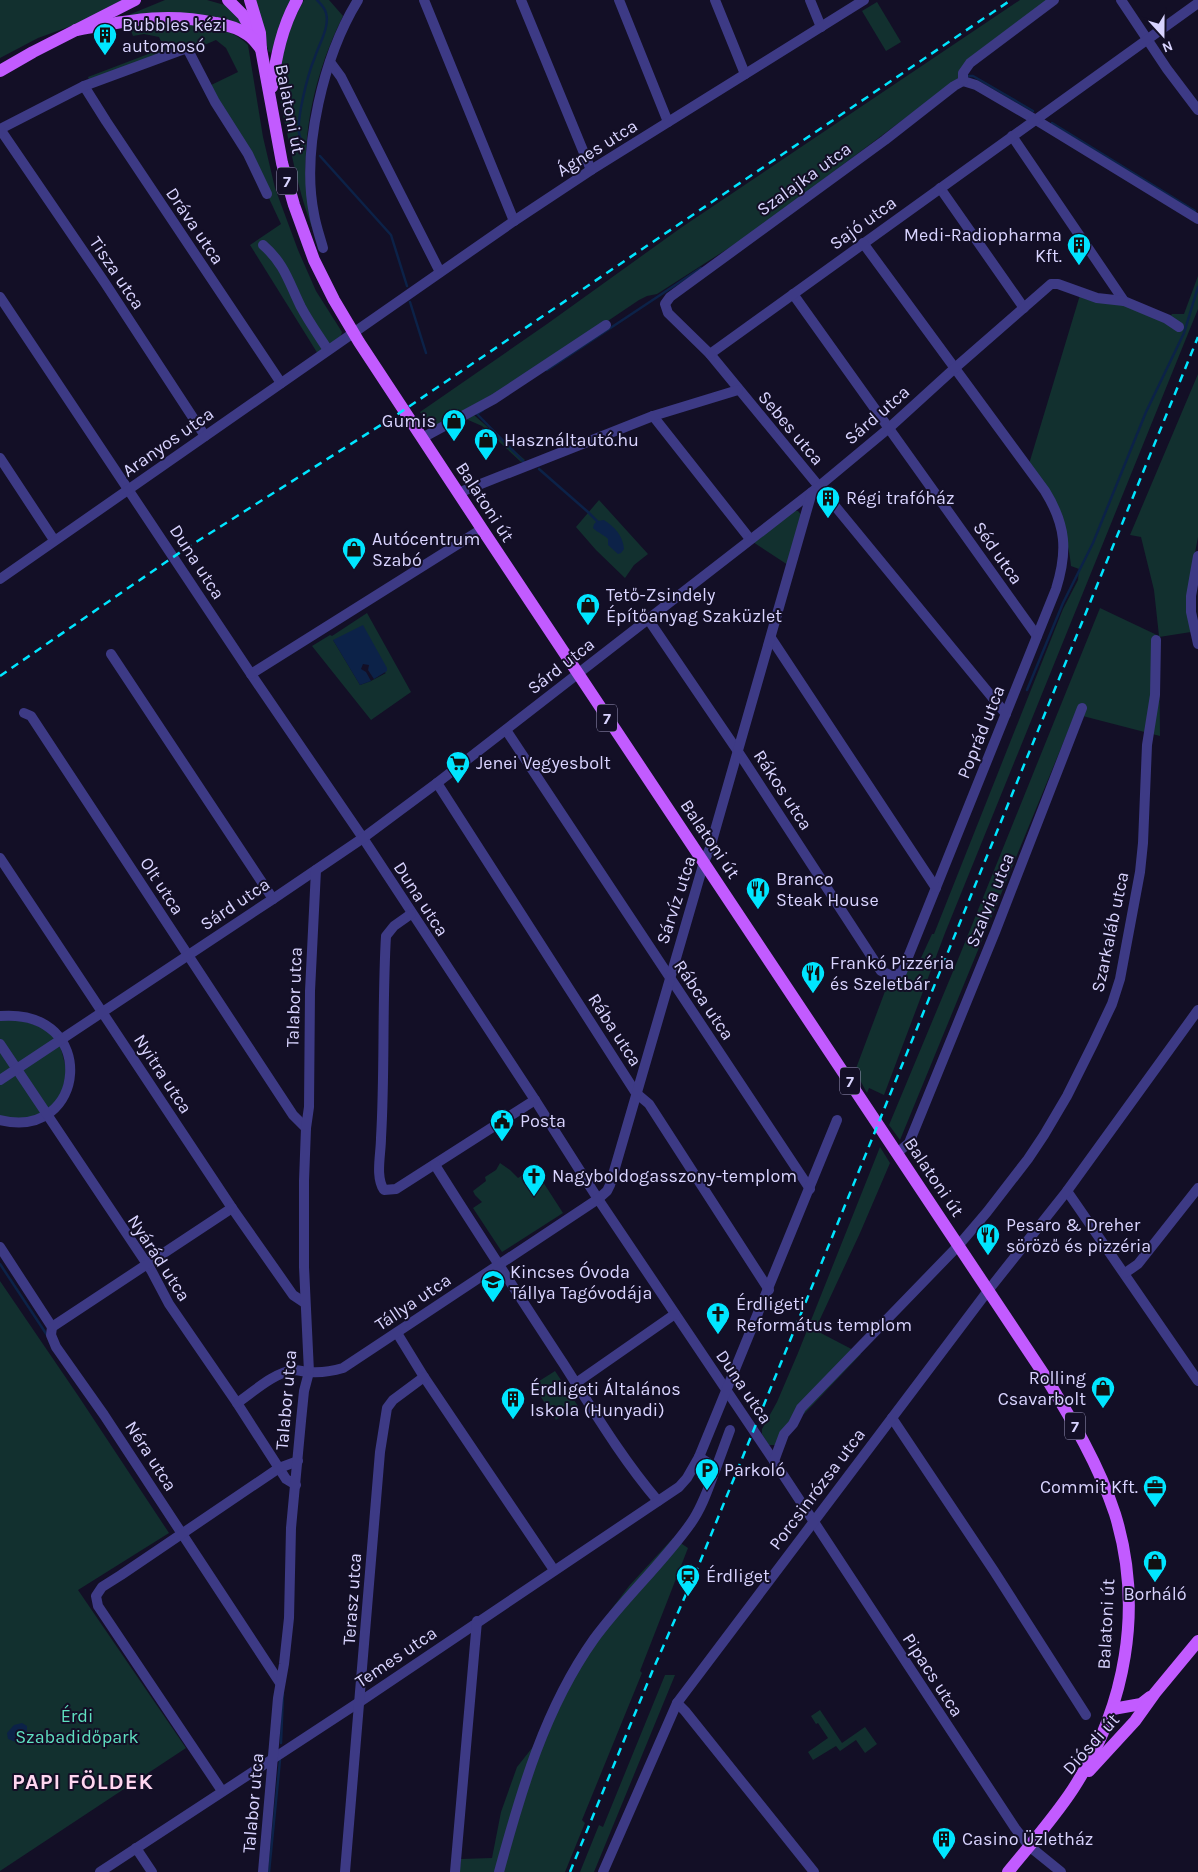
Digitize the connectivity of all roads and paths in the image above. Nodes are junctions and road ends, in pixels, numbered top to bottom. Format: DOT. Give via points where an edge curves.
graph roads {
  1 [pos="141,0"];
  2 [pos="228,0"];
  3 [pos="250,0"];
  4 [pos="297,0"];
  5 [pos="358,0"];
  6 [pos="424,0"];
  7 [pos="521,0"];
  8 [pos="619,0"];
  9 [pos="715,0"];
  10 [pos="810,0"];
  11 [pos="864,0"];
  12 [pos="1054,0"];
  13 [pos="1120,0"];
  14 [pos="132,2"];
  15 [pos="1198,3"];
  16 [pos="822,27"];
  17 [pos="76,30"];
  18 [pos="1147,39"];
  19 [pos="261,49"];
  20 [pos="330,62"];
  21 [pos="0,71"];
  22 [pos="745,74"];
  23 [pos="963,78"];
  24 [pos="84,86"];
  25 [pos="270,99"];
  26 [pos="1198,110"];
  27 [pos="1036,120"];
  28 [pos="668,122"];
  29 [pos="0,129"];
  30 [pos="1012,136"];
  31 [pos="591,170"];
  32 [pos="940,188"];
  33 [pos="267,194"];
  34 [pos="1198,219"];
  35 [pos="514,221"];
  36 [pos="863,243"];
  37 [pos="263,245"];
  38 [pos="324,248"];
  39 [pos="440,272"];
  40 [pos="793,294"];
  41 [pos="0,296"];
  42 [pos="1124,302"];
  43 [pos="665,304"];
  44 [pos="1024,308"];
  45 [pos="606,325"];
  46 [pos="1179,327"];
  47 [pos="354,333"];
  48 [pos="328,350"];
  49 [pos="710,354"];
  50 [pos="956,367"];
  51 [pos="281,383"];
  52 [pos="738,390"];
  53 [pos="653,416"];
  54 [pos="889,428"];
  55 [pos="205,436"];
  56 [pos="422,438"];
  57 [pos="0,458"];
  58 [pos="128,489"];
  59 [pos="815,489"];
  60 [pos="458,492"];
  61 [pos="482,529"];
  62 [pos="750,539"];
  63 [pos="54,540"];
  64 [pos="1198,556"];
  65 [pos="0,579"];
  66 [pos="648,619"];
  67 [pos="1037,636"];
  68 [pos="771,638"];
  69 [pos="1156,640"];
  70 [pos="1198,644"];
  71 [pos="112,654"];
  72 [pos="250,674"];
  73 [pos="578,674"];
  74 [pos="1082,708"];
  75 [pos="24,713"];
  76 [pos="1006,714"];
  77 [pos="506,730"];
  78 [pos="737,750"];
  79 [pos="437,783"];
  80 [pos="363,838"];
  81 [pos="0,858"];
  82 [pos="704,862"];
  83 [pos="316,870"];
  84 [pos="936,888"];
  85 [pos="274,899"];
  86 [pos="411,914"];
  87 [pos="188,955"];
  88 [pos="893,976"];
  89 [pos="669,977"];
  90 [pos="1198,1010"];
  91 [pos="102,1012"];
  92 [pos="0,1016"];
  93 [pos="62,1039"];
  94 [pos="0,1044"];
  95 [pos="17,1069"];
  96 [pos="0,1080"];
  97 [pos="636,1093"];
  98 [pos="536,1100"];
  99 [pos="47,1116"];
  100 [pos="0,1120"];
  101 [pos="838,1120"];
  102 [pos="306,1128"];
  103 [pos="897,1153"];
  104 [pos="435,1165"];
  105 [pos="810,1188"];
  106 [pos="1198,1188"];
  107 [pos="1067,1192"];
  108 [pos="598,1199"];
  109 [pos="232,1208"];
  110 [pos="958,1246"];
  111 [pos="0,1247"];
  112 [pos="497,1264"];
  113 [pos="146,1265"];
  114 [pos="1125,1273"];
  115 [pos="769,1290"];
  116 [pos="987,1292"];
  117 [pos="305,1303"];
  118 [pos="675,1314"];
  119 [pos="52,1327"];
  120 [pos="397,1333"];
  121 [pos="309,1372"];
  122 [pos="1197,1375"];
  123 [pos="424,1376"];
  124 [pos="576,1383"];
  125 [pos="727,1391"];
  126 [pos="237,1403"];
  127 [pos="892,1418"];
  128 [pos="730,1430"];
  129 [pos="699,1457"];
  130 [pos="298,1460"];
  131 [pos="774,1461"];
  132 [pos="279,1468"];
  133 [pos="716,1468"];
  134 [pos="296,1485"];
  135 [pos="658,1501"];
  136 [pos="813,1521"];
  137 [pos="182,1534"];
  138 [pos="554,1570"];
  139 [pos="477,1621"];
  140 [pos="1198,1641"];
  141 [pos="280,1683"];
  142 [pos="1119,1688"];
  143 [pos="1155,1694"];
  144 [pos="360,1701"];
  145 [pos="677,1703"];
  146 [pos="1128,1705"];
  147 [pos="1113,1709"];
  148 [pos="1086,1715"];
  149 [pos="1135,1721"];
  150 [pos="274,1757"];
  151 [pos="1073,1790"];
  152 [pos="222,1792"];
  153 [pos="1029,1846"];
  154 [pos="136,1848"];
  155 [pos="100,1872"];
  156 [pos="152,1872"];
  157 [pos="263,1872"];
  158 [pos="345,1872"];
  159 [pos="455,1872"];
  160 [pos="499,1872"];
  161 [pos="603,1872"];
  162 [pos="814,1872"];
  163 [pos="1008,1872"];
  164 [pos="1061,1872"];
  1 -- 14 [label="main road"];
  2 -- 19 [label="main road, 7" via="243,15"];
  3 -- 19 [label="main road, Balatoni út / 7" via="260,33"];
  4 -- 25 [label="main road" via="277,53"];
  5 -- 20 [label="street"];
  6 -- 35 [label="street"];
  7 -- 31 [label="street"];
  8 -- 28 [label="street"];
  9 -- 22 [label="street"];
  10 -- 16 [label="street"];
  11 -- 16 [label="street, Ágnes utca"];
  12 -- 23 [label="street, Szalajka utca" via="970,63"];
  13 -- 18 [label="street"];
  14 -- 17 [label="main road"];
  15 -- 18 [label="street, Sajó utca"];
  16 -- 22 [label="street, Ágnes utca"];
  17 -- 19 [label="main road" via="164,16 197,19 232,26 251,36"];
  17 -- 21 [label="main road"];
  18 -- 26 [label="street"];
  18 -- 27 [label="street, Sajó utca"];
  19 -- 25 [label="main road, Balatoni út / 7"];
  20 -- 38 [label="street" via="316,114 311,158 313,208"];
  20 -- 39 [label="street" via="341,77"];
  22 -- 28 [label="street, Ágnes utca"];
  23 -- 27 [label="street"];
  23 -- 43 [label="street, Szalajka utca" via="885,140 670,297"];
  24 -- 29 [label="street"];
  24 -- 33 [label="street" via="187,48 214,102 248,154"];
  24 -- 51 [label="street, Dráva utca"];
  25 -- 47 [label="main road, Balatoni út / 7" via="282,163 314,260"];
  27 -- 30 [label="street, Sajó utca"];
  27 -- 34 [label="street"];
  28 -- 31 [label="street, Ágnes utca"];
  29 -- 55 [label="street, Tisza utca"];
  30 -- 32 [label="street, Sajó utca"];
  30 -- 42 [label="street"];
  31 -- 35 [label="street, Ágnes utca"];
  32 -- 36 [label="street, Sajó utca"];
  32 -- 44 [label="street"];
  35 -- 39 [label="street, Ágnes utca"];
  36 -- 40 [label="street, Sajó utca"];
  36 -- 50 [label="street, Poprád utca"];
  37 -- 48 [label="street" via="285,270 301,306"];
  39 -- 47 [label="street, Ágnes utca"];
  40 -- 49 [label="street, Sajó utca"];
  40 -- 54 [label="street, Séd utca"];
  41 -- 58 [label="street, Duna utca"];
  42 -- 44 [label="street, Sárd utca" via="1097,298 1054,283"];
  42 -- 46 [label="street"];
  43 -- 49 [label="street, Sebes utca" via="668,313"];
  44 -- 50 [label="street, Sárd utca"];
  45 -- 56 [label="street" via="494,399"];
  47 -- 48 [label="street, Aranyos utca"];
  47 -- 56 [label="main road, Balatoni út / 7"];
  48 -- 51 [label="street, Aranyos utca"];
  49 -- 52 [label="street, Sebes utca"];
  50 -- 54 [label="street, Sárd utca"];
  50 -- 67 [label="street, Poprád utca" via="1045,491 1059,519 1064,553 1060,576"];
  51 -- 55 [label="street, Aranyos utca"];
  52 -- 53 [label="street"];
  52 -- 59 [label="street, Sebes utca"];
  53 -- 60 [label="street"];
  53 -- 62 [label="street"];
  54 -- 59 [label="street, Sárd utca"];
  54 -- 67 [label="street, Séd utca"];
  55 -- 58 [label="street, Aranyos utca"];
  56 -- 60 [label="main road, Balatoni út / 7"];
  57 -- 63 [label="street"];
  58 -- 63 [label="street, Aranyos utca"];
  58 -- 72 [label="street, Duna utca"];
  59 -- 62 [label="street, Sárd utca"];
  59 -- 68 [label="street, Sárvíz utca"];
  59 -- 76 [label="street, Sebes utca"];
  60 -- 61 [label="main road, Balatoni út / 7"];
  61 -- 72 [label="street"];
  61 -- 73 [label="main road, Balatoni út / 7"];
  62 -- 66 [label="street, Sárd utca"];
  63 -- 65 [label="street, Aranyos utca"];
  64 -- 70 [label="street" via="1191,596"];
  66 -- 73 [label="street, Sárd utca"];
  66 -- 78 [label="street, Rákos utca"];
  67 -- 76 [label="street, Poprád utca"];
  68 -- 78 [label="street, Sárvíz utca"];
  68 -- 84 [label="street"];
  69 -- 110 [label="street, Szarkaláb utca" via="1155,695 1147,745 1140,872 1126,953 1114,996 1068,1096 1044,1135"];
  71 -- 85 [label="street"];
  72 -- 80 [label="street, Duna utca"];
  73 -- 77 [label="street, Sárd utca"];
  73 -- 82 [label="main road, Balatoni út / 7"];
  74 -- 103 [label="street, Szalvia utca" via="996,932 912,1134"];
  75 -- 87 [label="street, Olt utca" via="31,716"];
  76 -- 84 [label="street, Poprád utca"];
  77 -- 79 [label="street, Sárd utca"];
  77 -- 89 [label="street, Rábca utca"];
  78 -- 82 [label="street, Sárvíz utca"];
  78 -- 88 [label="street, Rákos utca" via="881,970"];
  79 -- 80 [label="street, Sárd utca"];
  79 -- 97 [label="street, Rába utca"];
  80 -- 83 [label="street, Sárd utca"];
  80 -- 86 [label="street, Duna utca"];
  81 -- 91 [label="street, Nyitra utca"];
  82 -- 89 [label="street, Sárvíz utca"];
  82 -- 103 [label="main road, Balatoni út / 7"];
  83 -- 85 [label="street, Sárd utca"];
  83 -- 102 [label="street, Talabor utca"];
  84 -- 88 [label="street, Poprád utca" via="906,966"];
  85 -- 87 [label="street, Sárd utca"];
  86 -- 98 [label="street, Duna utca"];
  86 -- 104 [label="street" via="386,936 381,1186 384,1190 396,1189"];
  87 -- 91 [label="street, Sárd utca"];
  87 -- 102 [label="street, Olt utca" via="293,1115"];
  89 -- 97 [label="street, Sárvíz utca"];
  89 -- 105 [label="street, Rábca utca"];
  90 -- 107 [label="street, Porcsinrózsa utca"];
  91 -- 93 [label="street, Sárd utca"];
  91 -- 109 [label="street, Nyitra utca"];
  92 -- 93 [label="street" via="35,1019"];
  93 -- 95 [label="street, Sárd utca"];
  93 -- 99 [label="street" via="70,1063 69,1080 60,1103"];
  94 -- 95 [label="street, Nyárád utca"];
  95 -- 96 [label="street, Sárd utca"];
  95 -- 99 [label="street, Nyárád utca"];
  97 -- 108 [label="street, Sárvíz utca" via="610,1185"];
  97 -- 115 [label="street, Rába utca" via="648,1104"];
  98 -- 104 [label="street"];
  98 -- 108 [label="street, Duna utca"];
  99 -- 100 [label="street" via="23,1123"];
  99 -- 113 [label="street, Nyárád utca"];
  101 -- 105 [label="street"];
  102 -- 117 [label="street, Talabor utca"];
  103 -- 110 [label="main road, Balatoni út / 7"];
  104 -- 112 [label="street"];
  105 -- 115 [label="street"];
  106 -- 114 [label="street" via="1138,1264"];
  107 -- 114 [label="street"];
  107 -- 116 [label="street, Porcsinrózsa utca"];
  108 -- 112 [label="street, Tállya utca"];
  108 -- 118 [label="street, Duna utca"];
  109 -- 113 [label="street"];
  109 -- 117 [label="street, Nyitra utca" via="293,1295"];
  110 -- 116 [label="main road, Balatoni út / 7"];
  110 -- 131 [label="street, Szarkaláb utca" via="801,1408 784,1434"];
  111 -- 119 [label="street, Néra utca"];
  112 -- 120 [label="street, Tállya utca"];
  112 -- 124 [label="street"];
  113 -- 119 [label="street"];
  113 -- 126 [label="street, Nyárád utca"];
  114 -- 122 [label="street"];
  115 -- 125 [label="street"];
  116 -- 127 [label="street, Porcsinrózsa utca"];
  116 -- 142 [label="main road, Balatoni út / 7" via="1072,1421 1089,1451 1115,1514 1129,1598 1126,1652"];
  117 -- 121 [label="street, Talabor utca"];
  118 -- 124 [label="street"];
  118 -- 125 [label="street, Duna utca"];
  119 -- 137 [label="street, Néra utca" via="56,1348"];
  120 -- 121 [label="street, Tállya utca" via="343,1368"];
  120 -- 123 [label="street"];
  121 -- 126 [label="street, Tállya utca" via="287,1371"];
  121 -- 130 [label="street, Talabor utca" via="304,1390"];
  123 -- 138 [label="street"];
  123 -- 144 [label="street, Terasz utca" via="393,1400 385,1416"];
  124 -- 135 [label="street" via="637,1476"];
  125 -- 129 [label="street, Temes utca"];
  125 -- 131 [label="street, Duna utca"];
  126 -- 132 [label="street, Nyárád utca"];
  127 -- 136 [label="street, Porcsinrózsa utca"];
  127 -- 148 [label="street"];
  128 -- 133 [label="street"];
  129 -- 133 [label="street"];
  129 -- 135 [label="street, Temes utca" via="679,1487"];
  130 -- 132 [label="street"];
  130 -- 134 [label="street, Talabor utca"];
  131 -- 136 [label="street, Duna utca"];
  132 -- 134 [label="street, Nyárád utca" via="286,1479"];
  132 -- 137 [label="street"];
  133 -- 160 [label="street" via="692,1521 594,1639 563,1691 519,1798"];
  134 -- 141 [label="street, Talabor utca" via="289,1618"];
  135 -- 138 [label="street, Temes utca"];
  136 -- 145 [label="street, Porcsinrózsa utca"];
  136 -- 153 [label="street, Pipacs utca"];
  137 -- 141 [label="street, Néra utca"];
  137 -- 152 [label="street" via="102,1587 96,1601"];
  138 -- 139 [label="street, Temes utca"];
  139 -- 144 [label="street, Temes utca"];
  139 -- 159 [label="street"];
  140 -- 143 [label="main road, Diósdi út"];
  141 -- 150 [label="street, Talabor utca"];
  142 -- 146 [label="main road, Diósdi út"];
  142 -- 147 [label="main road, Balatoni út / 7"];
  143 -- 146 [label="main road, Diósdi út" via="1141,1704"];
  143 -- 149 [label="main road, Diósdi út"];
  144 -- 150 [label="street, Temes utca"];
  144 -- 158 [label="street, Terasz utca"];
  145 -- 161 [label="street, Porcsinrózsa utca"];
  145 -- 162 [label="street"];
  146 -- 147 [label="main road, Diósdi út"];
  147 -- 149 [label="main road, Diósdi út" via="1119,1722"];
  147 -- 151 [label="main road, Balatoni út / 7" via="1102,1737"];
  149 -- 151 [label="main road, Diósdi út"];
  150 -- 152 [label="street, Temes utca"];
  150 -- 157 [label="street, Talabor utca"];
  151 -- 153 [label="main road, Balatoni út / 7"];
  152 -- 154 [label="street, Temes utca"];
  153 -- 163 [label="main road, Balatoni út / 7"];
  153 -- 164 [label="street, Pipacs utca"];
  154 -- 155 [label="street, Temes utca"];
  154 -- 156 [label="street"];
}
